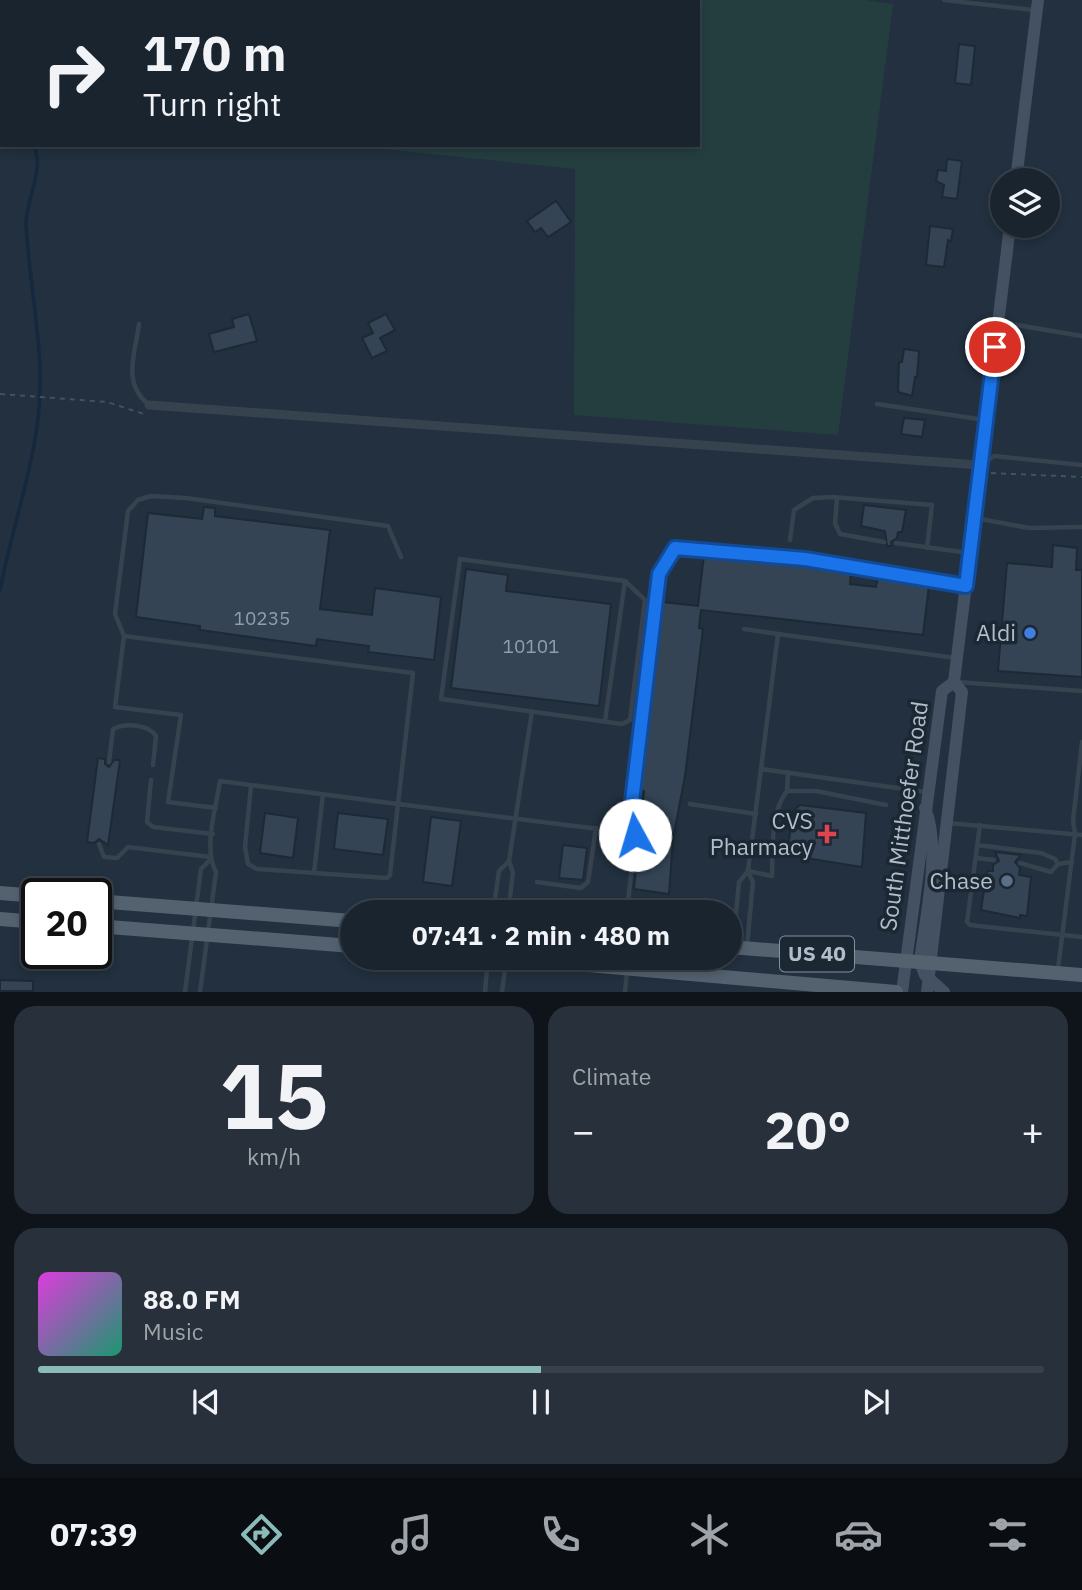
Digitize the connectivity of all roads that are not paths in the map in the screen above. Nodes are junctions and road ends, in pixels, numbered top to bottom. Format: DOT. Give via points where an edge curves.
graph roads {
  1 [pos="944,0"];
  2 [pos="1038,5"];
  3 [pos="1018,168"];
  4 [pos="1009,238"];
  5 [pos="999,322"];
  6 [pos="139,324"];
  7 [pos="1082,336"];
  8 [pos="877,404"];
  9 [pos="149,405"];
  10 [pos="986,420"];
  11 [pos="980,465"];
  12 [pos="1082,465"];
  13 [pos="837,498"];
  14 [pos="974,518"];
  15 [pos="1082,527"];
  16 [pos="790,540"];
  17 [pos="884,542"];
  18 [pos="896,543"];
  19 [pos="927,548"];
  20 [pos="970,553"];
  21 [pos="401,557"];
  22 [pos="625,581"];
  23 [pos="966,586"];
  24 [pos="744,629"];
  25 [pos="778,634"];
  26 [pos="124,636"];
  27 [pos="957,658"];
  28 [pos="954,682"];
  29 [pos="1082,691"];
  30 [pos="531,711"];
  31 [pos="605,721"];
  32 [pos="1082,742"];
  33 [pos="109,762"];
  34 [pos="153,765"];
  35 [pos="761,769"];
  36 [pos="788,772"];
  37 [pos="151,780"];
  38 [pos="251,786"];
  39 [pos="787,791"];
  40 [pos="927,793"];
  41 [pos="323,794"];
  42 [pos="398,804"];
  43 [pos="690,804"];
  44 [pos="886,805"];
  45 [pos="216,808"];
  46 [pos="755,814"];
  47 [pos="515,818"];
  48 [pos="948,822"];
  49 [pos="980,825"];
  50 [pos="596,828"];
  51 [pos="607,830"];
  52 [pos="213,834"];
  53 [pos="1075,834"];
  54 [pos="1082,835"];
  55 [pos="99,844"];
  56 [pos="977,845"];
  57 [pos="975,858"];
  58 [pos="210,859"];
  59 [pos="994,860"];
  60 [pos="509,861"];
  61 [pos="1072,862"];
  62 [pos="1020,863"];
  63 [pos="1058,864"];
  64 [pos="748,871"];
  65 [pos="314,873"];
  66 [pos="537,882"];
  67 [pos="0,893"];
  68 [pos="21,895"];
  69 [pos="496,900"];
  70 [pos="510,900"];
  71 [pos="628,900"];
  72 [pos="738,900"];
  73 [pos="112,902"];
  74 [pos="196,908"];
  75 [pos="211,909"];
  76 [pos="0,919"];
  77 [pos="340,920"];
  78 [pos="21,921"];
  79 [pos="742,925"];
  80 [pos="112,927"];
  81 [pos="192,934"];
  82 [pos="208,935"];
  83 [pos="1062,935"];
  84 [pos="1082,937"];
  85 [pos="340,945"];
  86 [pos="742,948"];
  87 [pos="919,962"];
  88 [pos="487,970"];
  89 [pos="505,970"];
  90 [pos="627,970"];
  91 [pos="644,970"];
  92 [pos="1058,973"];
  93 [pos="1082,975"];
  94 [pos="928,985"];
  95 [pos="784,987"];
  96 [pos="185,992"];
  97 [pos="200,992"];
  98 [pos="485,992"];
  99 [pos="502,992"];
  100 [pos="625,992"];
  101 [pos="896,992"];
  102 [pos="902,992"];
  103 [pos="944,992"];
  1 -- 2 [label="lane"];
  2 -- 3 [label="main road"];
  4 -- 5 [label="main road, South Mitthoefer Road"];
  5 -- 7 [label="lane"];
  5 -- 10 [label="main road, South Mitthoefer Road"];
  6 -- 9 [label="lane" via="131,379 136,394"];
  8 -- 10 [label="lane"];
  9 -- 11 [label="street"];
  10 -- 11 [label="main road, South Mitthoefer Road"];
  11 -- 12 [label="lane" via="994,456"];
  11 -- 14 [label="main road, South Mitthoefer Road"];
  13 -- 16 [label="lane" via="813,498 794,510"];
  13 -- 17 [label="lane" via="835,523 840,534"];
  13 -- 19 [label="lane" via="932,505"];
  14 -- 15 [label="lane" via="1029,528"];
  14 -- 20 [label="main road, South Mitthoefer Road"];
  18 -- 19 [label="lane"];
  19 -- 20 [label="lane"];
  20 -- 23 [label="main road, South Mitthoefer Road"];
  21 -- 26 [label="lane" via="388,526 151,496 138,500 128,511 115,614"];
  22 -- 30 [label="lane" via="460,559 442,699"];
  22 -- 31 [label="lane"];
  22 -- 31 [label="lane" via="645,600 630,720 622,724"];
  23 -- 27 [label="main road, South Mitthoefer Road"];
  23 -- 71 [label="lane" via="805,559 675,548 659,574 630,818 635,835"];
  24 -- 25 [label="lane"];
  25 -- 27 [label="lane"];
  25 -- 35 [label="lane"];
  26 -- 42 [label="lane" via="414,673"];
  26 -- 45 [label="lane" via="115,707 181,715 168,802"];
  27 -- 28 [label="main road, South Mitthoefer Road"];
  28 -- 29 [label="lane"];
  28 -- 40 [label="main road, South Mitthoefer Road" via="942,691"];
  28 -- 48 [label="main road, South Mitthoefer Road" via="962,692"];
  30 -- 31 [label="lane"];
  30 -- 47 [label="lane"];
  32 -- 53 [label="lane"];
  33 -- 34 [label="lane" via="113,729 139,727 156,736"];
  35 -- 36 [label="lane"];
  35 -- 46 [label="lane"];
  36 -- 39 [label="lane"];
  36 -- 40 [label="lane"];
  37 -- 52 [label="lane" via="147,822 153,827"];
  38 -- 41 [label="lane"];
  38 -- 45 [label="lane" via="220,781"];
  38 -- 65 [label="lane" via="245,847 248,864 257,869"];
  39 -- 44 [label="lane" via="816,791"];
  39 -- 64 [label="lane" via="780,799 772,876"];
  40 -- 87 [label="main road, South Mitthoefer Road" via="930,874"];
  41 -- 42 [label="lane"];
  41 -- 65 [label="lane"];
  42 -- 47 [label="lane"];
  42 -- 65 [label="lane" via="387,878"];
  43 -- 46 [label="lane"];
  45 -- 52 [label="lane"];
  46 -- 64 [label="lane"];
  47 -- 50 [label="lane"];
  47 -- 60 [label="lane"];
  48 -- 49 [label="lane"];
  48 -- 87 [label="main road, South Mitthoefer Road"];
  49 -- 53 [label="lane"];
  49 -- 56 [label="lane"];
  50 -- 51 [label="lane"];
  50 -- 66 [label="lane" via="588,883 581,888"];
  52 -- 58 [label="lane"];
  53 -- 54 [label="lane"];
  53 -- 61 [label="lane"];
  55 -- 58 [label="lane" via="104,856 117,858 128,847"];
  56 -- 57 [label="lane"];
  56 -- 63 [label="lane" via="1041,853"];
  57 -- 59 [label="lane"];
  57 -- 83 [label="lane" via="970,925"];
  58 -- 74 [label="lane" via="201,869"];
  58 -- 75 [label="lane" via="216,872"];
  60 -- 69 [label="lane" via="499,872"];
  60 -- 70 [label="lane" via="513,873"];
  61 -- 63 [label="lane"];
  61 -- 83 [label="lane"];
  62 -- 63 [label="lane" via="1051,872"];
  64 -- 72 [label="lane" via="739,882"];
  64 -- 79 [label="lane" via="753,882"];
  67 -- 68 [label="main road"];
  73 -- 74 [label="main road"];
  74 -- 75 [label="main road"];
  74 -- 81 [label="lane"];
  75 -- 77 [label="main road"];
  75 -- 82 [label="lane"];
  76 -- 78 [label="main road"];
  80 -- 81 [label="main road"];
  81 -- 82 [label="main road"];
  81 -- 96 [label="lane"];
  82 -- 85 [label="main road"];
  82 -- 97 [label="lane"];
  83 -- 84 [label="lane"];
  83 -- 92 [label="lane"];
  86 -- 87 [label="main road, US 40"];
  87 -- 92 [label="main road, US 40"];
  87 -- 94 [label="main road"];
  87 -- 102 [label="main road"];
  88 -- 98 [label="lane"];
  89 -- 99 [label="lane"];
  90 -- 100 [label="lane"];
  91 -- 95 [label="main road, US 40"];
  92 -- 93 [label="main road, US 40"];
  94 -- 103 [label="main road"];
  95 -- 101 [label="main road, US 40"];
}
